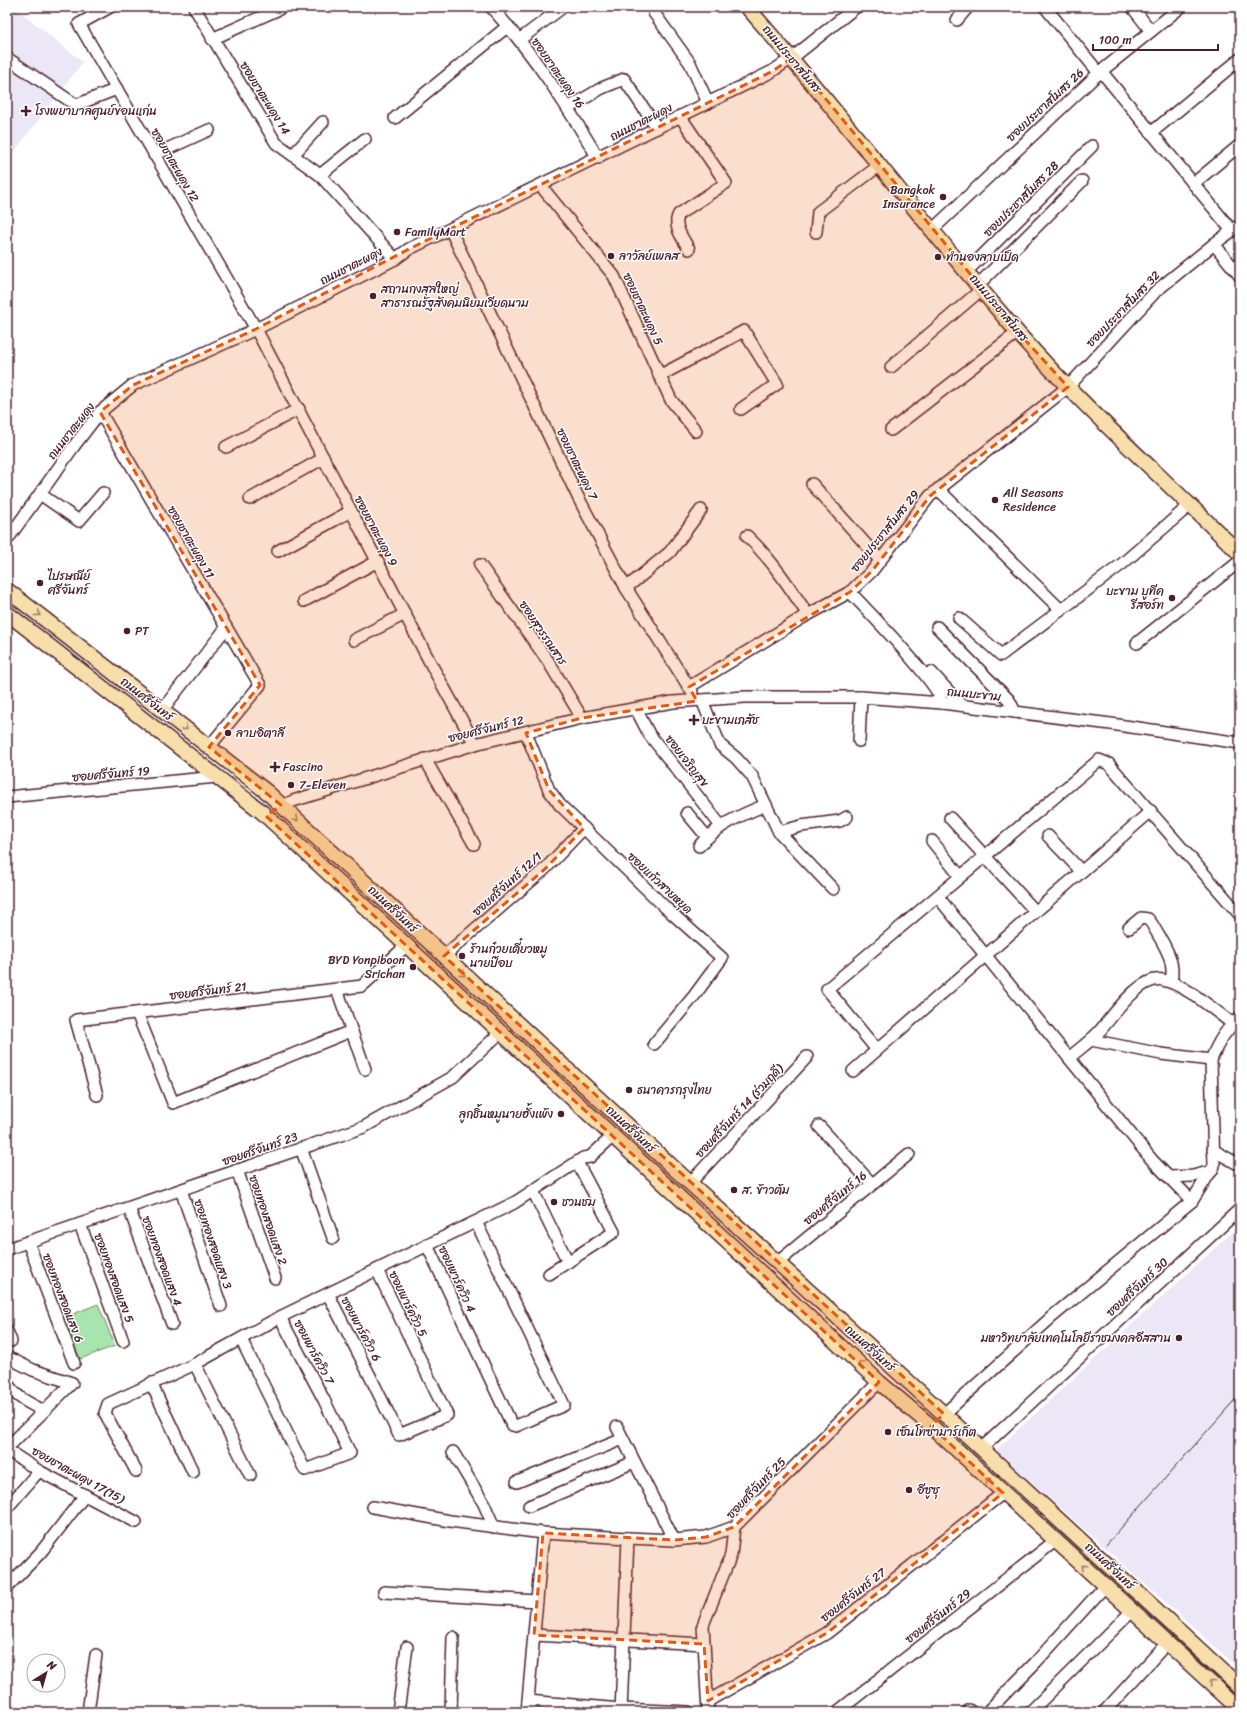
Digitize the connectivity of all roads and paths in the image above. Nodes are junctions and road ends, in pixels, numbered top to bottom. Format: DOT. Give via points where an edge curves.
graph roads {
  1 [pos="110,7"];
  2 [pos="194,7"];
  3 [pos="491,7"];
  4 [pos="563,7"];
  5 [pos="747,7"];
  6 [pos="856,7"];
  7 [pos="968,7"];
  8 [pos="1045,7"];
  9 [pos="1132,7"];
  10 [pos="1181,7"];
  11 [pos="279,9"];
  12 [pos="654,13"];
  13 [pos="957,20"];
  14 [pos="508,26"];
  15 [pos="1151,31"];
  16 [pos="212,39"];
  17 [pos="519,40"];
  18 [pos="7,58"];
  19 [pos="792,58"];
  20 [pos="1240,59"];
  21 [pos="1100,72"];
  22 [pos="116,89"];
  23 [pos="708,103"];
  24 [pos="568,108"];
  25 [pos="680,116"];
  26 [pos="395,118"];
  27 [pos="323,122"];
  28 [pos="657,128"];
  29 [pos="209,130"];
  30 [pos="1151,133"];
  31 [pos="364,139"];
  32 [pos="1240,145"];
  33 [pos="1092,146"];
  34 [pos="154,155"];
  35 [pos="293,155"];
  36 [pos="598,158"];
  37 [pos="880,165"];
  38 [pos="320,175"];
  39 [pos="1082,181"];
  40 [pos="1193,184"];
  41 [pos="540,186"];
  42 [pos="1240,225"];
  43 [pos="1229,227"];
  44 [pos="450,229"];
  45 [pos="933,229"];
  46 [pos="816,232"];
  47 [pos="1214,244"];
  48 [pos="689,249"];
  49 [pos="395,258"];
  50 [pos="967,271"];
  51 [pos="1240,276"];
  52 [pos="980,287"];
  53 [pos="256,329"];
  54 [pos="1018,332"];
  55 [pos="890,368"];
  56 [pos="659,376"];
  57 [pos="1068,387"];
  58 [pos="298,409"];
  59 [pos="741,409"];
  60 [pos="100,412"];
  61 [pos="891,430"];
  62 [pos="696,431"];
  63 [pos="226,447"];
  64 [pos="324,458"];
  65 [pos="812,484"];
  66 [pos="938,489"];
  67 [pos="103,493"];
  68 [pos="40,494"];
  69 [pos="250,499"];
  70 [pos="1190,505"];
  71 [pos="701,510"];
  72 [pos="351,511"];
  73 [pos="747,536"];
  74 [pos="7,540"];
  75 [pos="278,551"];
  76 [pos="1240,554"];
  77 [pos="879,560"];
  78 [pos="1240,561"];
  79 [pos="378,562"];
  80 [pos="480,565"];
  81 [pos="626,588"];
  82 [pos="7,590"];
  83 [pos="850,592"];
  84 [pos="304,601"];
  85 [pos="1061,610"];
  86 [pos="7,613"];
  87 [pos="405,614"];
  88 [pos="808,615"];
  89 [pos="959,618"];
  90 [pos="937,627"];
  91 [pos="226,628"];
  92 [pos="354,640"];
  93 [pos="1137,643"];
  94 [pos="919,660"];
  95 [pos="689,686"];
  96 [pos="860,698"];
  97 [pos="700,700"];
  98 [pos="942,703"];
  99 [pos="961,705"];
  100 [pos="636,709"];
  101 [pos="162,710"];
  102 [pos="1016,712"];
  103 [pos="582,718"];
  104 [pos="526,733"];
  105 [pos="859,741"];
  106 [pos="1240,743"];
  107 [pos="475,744"];
  108 [pos="209,747"];
  109 [pos="426,759"];
  110 [pos="217,777"];
  111 [pos="8,793"];
  112 [pos="766,804"];
  113 [pos="282,806"];
  114 [pos="1151,811"];
  115 [pos="687,813"];
  116 [pos="266,816"];
  117 [pos="847,817"];
  118 [pos="950,818"];
  119 [pos="721,826"];
  120 [pos="584,828"];
  121 [pos="779,832"];
  122 [pos="1048,836"];
  123 [pos="707,837"];
  124 [pos="932,841"];
  125 [pos="474,844"];
  126 [pos="699,846"];
  127 [pos="985,856"];
  128 [pos="1081,871"];
  129 [pos="960,876"];
  130 [pos="833,889"];
  131 [pos="938,897"];
  132 [pos="1035,912"];
  133 [pos="1240,915"];
  134 [pos="1128,928"];
  135 [pos="407,945"];
  136 [pos="985,955"];
  137 [pos="444,956"];
  138 [pos="1171,982"];
  139 [pos="337,988"];
  140 [pos="137,1013"];
  141 [pos="1236,1020"];
  142 [pos="352,1031"];
  143 [pos="500,1033"];
  144 [pos="1091,1040"];
  145 [pos="654,1044"];
  146 [pos="877,1050"];
  147 [pos="807,1057"];
  148 [pos="1069,1058"];
  149 [pos="1211,1060"];
  150 [pos="365,1069"];
  151 [pos="852,1071"];
  152 [pos="97,1096"];
  153 [pos="819,1126"];
  154 [pos="611,1134"];
  155 [pos="301,1148"];
  156 [pos="1213,1150"];
  157 [pos="909,1154"];
  158 [pos="580,1160"];
  159 [pos="1240,1164"];
  160 [pos="238,1170"];
  161 [pos="1212,1170"];
  162 [pos="1170,1178"];
  163 [pos="690,1183"];
  164 [pos="872,1184"];
  165 [pos="181,1190"];
  166 [pos="533,1190"];
  167 [pos="1192,1201"];
  168 [pos="128,1208"];
  169 [pos="1240,1209"];
  170 [pos="476,1222"];
  171 [pos="80,1224"];
  172 [pos="333,1238"];
  173 [pos="28,1242"];
  174 [pos="427,1245"];
  175 [pos="7,1249"];
  176 [pos="568,1262"];
  177 [pos="777,1263"];
  178 [pos="377,1270"];
  179 [pos="549,1274"];
  180 [pos="275,1278"];
  181 [pos="328,1294"];
  182 [pos="221,1306"];
  183 [pos="280,1317"];
  184 [pos="172,1324"];
  185 [pos="241,1339"];
  186 [pos="123,1341"];
  187 [pos="7,1357"];
  188 [pos="74,1363"];
  189 [pos="194,1364"];
  190 [pos="370,1376"];
  191 [pos="879,1382"];
  192 [pos="151,1383"];
  193 [pos="9,1386"];
  194 [pos="44,1411"];
  195 [pos="944,1414"];
  196 [pos="931,1426"];
  197 [pos="617,1427"];
  198 [pos="623,1439"];
  199 [pos="7,1449"];
  200 [pos="982,1449"];
  201 [pos="453,1452"];
  202 [pos="634,1462"];
  203 [pos="39,1471"];
  204 [pos="136,1471"];
  205 [pos="193,1472"];
  206 [pos="250,1475"];
  207 [pos="518,1482"];
  208 [pos="1003,1493"];
  209 [pos="85,1495"];
  210 [pos="529,1506"];
  211 [pos="373,1507"];
  212 [pos="7,1508"];
  213 [pos="136,1522"];
  214 [pos="494,1527"];
  215 [pos="734,1527"];
  216 [pos="543,1533"];
  217 [pos="628,1538"];
  218 [pos="674,1540"];
  219 [pos="1055,1541"];
  220 [pos="7,1587"];
  221 [pos="1107,1588"];
  222 [pos="384,1592"];
  223 [pos="537,1601"];
  224 [pos="1132,1611"];
  225 [pos="534,1635"];
  226 [pos="453,1637"];
  227 [pos="624,1641"];
  228 [pos="1167,1643"];
  229 [pos="704,1644"];
  230 [pos="407,1647"];
  231 [pos="96,1655"];
  232 [pos="1240,1687"];
  233 [pos="528,1707"];
  234 [pos="708,1707"];
  235 [pos="1240,1710"];
  236 [pos="7,1711"];
  237 [pos="621,1711"];
  238 [pos="13,1712"];
  239 [pos="88,1712"];
  240 [pos="398,1712"];
  241 [pos="451,1712"];
  242 [pos="689,1712"];
  243 [pos="837,1712"];
  244 [pos="987,1712"];
  245 [pos="995,1712"];
  246 [pos="1030,1712"];
  247 [pos="1104,1712"];
  1 -- 22 [label="street, ซอยชาตะผดุง 12" via="79,24"];
  2 -- 16 [label="street, ซอยชาตะผดุง 14"];
  3 -- 14 [label="street, ซอยชาตะผดุง 16"];
  4 -- 17 [label="street"];
  5 -- 19 [label="main road, ถนนประชาสโมสร"];
  6 -- 19 [label="street, ถนนชาตะผดุง"];
  7 -- 13 [label="street"];
  8 -- 21 [label="street"];
  9 -- 15 [label="street"];
  10 -- 15 [label="street, ซอยประชาสโมสร 26"];
  11 -- 16 [label="street"];
  12 -- 23 [label="street" via="690,63"];
  14 -- 17 [label="street, ซอยชาตะผดุง 16"];
  14 -- 26 [label="street"];
  15 -- 21 [label="street, ซอยประชาสโมสร 26"];
  16 -- 35 [label="street, ซอยชาตะผดุง 14" via="276,143"];
  17 -- 24 [label="street, ซอยชาตะผดุง 16"];
  18 -- 22 [label="street" via="76,105"];
  19 -- 23 [label="street, ถนนชาตะผดุง" via="771,72"];
  19 -- 37 [label="main road, ถนนประชาสโมสร"];
  20 -- 30 [label="street"];
  21 -- 30 [label="street"];
  21 -- 45 [label="street, ซอยประชาสโมสร 26"];
  22 -- 34 [label="street, ซอยชาตะผดุง 12"];
  23 -- 25 [label="street, ถนนชาตะผดุง"];
  24 -- 28 [label="street" via="602,88 624,79"];
  24 -- 36 [label="street, ซอยชาตะผดุง 16"];
  25 -- 28 [label="street, ถนนชาตะผดุง"];
  25 -- 48 [label="street" via="726,183 676,218 677,227"];
  27 -- 35 [label="street"];
  28 -- 36 [label="street, ถนนชาตะผดุง"];
  29 -- 34 [label="street"];
  30 -- 40 [label="street"];
  31 -- 38 [label="street"];
  32 -- 40 [label="street"];
  33 -- 50 [label="street, ซอยประชาสโมสร 28"];
  34 -- 53 [label="street, ซอยชาตะผดุง 12"];
  35 -- 38 [label="street, ซอยชาตะผดุง 14"];
  36 -- 41 [label="street, ถนนชาตะผดุง"];
  37 -- 45 [label="main road, ถนนประชาสโมสร"];
  37 -- 46 [label="street" via="818,212"];
  38 -- 49 [label="street, ซอยชาตะผดุง 14"];
  39 -- 52 [label="street"];
  40 -- 43 [label="street"];
  41 -- 44 [label="street, ถนนชาตะผดุง"];
  41 -- 56 [label="street, ซอยชาตะผดุง 5" via="614,276"];
  42 -- 47 [label="street, ซอยประชาสโมสร 32"];
  44 -- 49 [label="street, ถนนชาตะผดุง"];
  44 -- 81 [label="street, ซอยชาตะผดุง 7" via="578,497"];
  45 -- 50 [label="main road, ถนนประชาสโมสร"];
  47 -- 51 [label="street"];
  47 -- 57 [label="street, ซอยประชาสโมสร 32" via="1156,291"];
  49 -- 53 [label="street, ถนนชาตะผดุง"];
  50 -- 52 [label="main road, ถนนประชาสโมสร"];
  52 -- 54 [label="main road, ถนนประชาสโมสร"];
  52 -- 55 [label="street"];
  53 -- 58 [label="street, ซอยชาตะผดุง 9"];
  53 -- 60 [label="street, ถนนชาตะผดุง" via="133,385"];
  54 -- 57 [label="main road, ถนนประชาสโมสร"];
  54 -- 61 [label="street"];
  56 -- 59 [label="street" via="744,331 776,384"];
  56 -- 62 [label="street, ซอยชาตะผดุง 5" via="670,400"];
  57 -- 66 [label="street, ซอยประชาสโมสร 29"];
  57 -- 70 [label="main road, ถนนประชาสโมสร"];
  58 -- 63 [label="street"];
  58 -- 64 [label="street, ซอยชาตะผดุง 9"];
  60 -- 68 [label="street, ถนนชาตะผดุง"];
  60 -- 91 [label="street, ซอยชาตะผดุง 11"];
  64 -- 69 [label="street"];
  64 -- 72 [label="street, ซอยชาตะผดุง 9"];
  65 -- 77 [label="street"];
  66 -- 77 [label="street, ซอยประชาสโมสร 29"];
  66 -- 85 [label="street"];
  67 -- 68 [label="street" via="79,521"];
  68 -- 74 [label="street, ถนนชาตะผดุง"];
  70 -- 76 [label="main road, ถนนประชาสโมสร"];
  70 -- 85 [label="street" via="1122,564"];
  71 -- 81 [label="street" via="670,552"];
  72 -- 75 [label="street"];
  72 -- 79 [label="street, ซอยชาตะผดุง 9"];
  73 -- 88 [label="street" via="782,574"];
  77 -- 83 [label="street, ซอยประชาสโมสร 29"];
  78 -- 93 [label="street"];
  79 -- 84 [label="street"];
  79 -- 87 [label="street, ซอยชาตะผดุง 9"];
  80 -- 103 [label="street, ซอยสุวรรณสาร" via="548,661"];
  81 -- 95 [label="street, ซอยชาตะผดุง 7"];
  82 -- 101 [label="main road, ถนนศรีจันทร์, one-way"];
  83 -- 88 [label="street, ซอยประชาสโมสร 29"];
  83 -- 98 [label="street" via="929,680"];
  85 -- 89 [label="street" via="1001,655"];
  86 -- 110 [label="main road, ถนนศรีจันทร์"];
  87 -- 92 [label="street"];
  87 -- 107 [label="street, ซอยชาตะผดุง 9"];
  88 -- 95 [label="street, ซอยประชาสโมสร 29"];
  90 -- 102 [label="street" via="1009,700"];
  91 -- 101 [label="street"];
  91 -- 108 [label="street, ซอยชาตะผดุง 11" via="260,685"];
  94 -- 99 [label="street"];
  95 -- 97 [label="street, ซอยชาตะผดุง 7"];
  96 -- 97 [label="street, ถนนบะขาม"];
  96 -- 98 [label="street, ถนนบะขาม"];
  96 -- 105 [label="street"];
  97 -- 100 [label="street, ซอยศรีจันทร์ 12"];
  97 -- 112 [label="street, ซอยชาตะผดุง 7" via="720,745 752,776"];
  98 -- 99 [label="street, ถนนบะขาม"];
  99 -- 102 [label="street, ถนนบะขาม"];
  100 -- 103 [label="street, ซอยศรีจันทร์ 12"];
  100 -- 119 [label="street, ซอยเจริญสุข" via="649,734"];
  101 -- 108 [label="main road, ถนนศรีจันทร์, one-way"];
  102 -- 106 [label="street, ถนนบะขาม"];
  103 -- 104 [label="street, ซอยศรีจันทร์ 12"];
  104 -- 107 [label="street, ซอยศรีจันทร์ 12"];
  104 -- 120 [label="street, ซอยแก้วสายหยุด" via="549,790 560,805"];
  107 -- 109 [label="street, ซอยศรีจันทร์ 12"];
  108 -- 113 [label="main road, ถนนศรีจันทร์"];
  109 -- 113 [label="street, ซอยศรีจันทร์ 12"];
  109 -- 125 [label="street"];
  110 -- 111 [label="street, ซอยศรีจันทร์ 19"];
  110 -- 116 [label="main road, ถนนศรีจันทร์"];
  112 -- 119 [label="street"];
  112 -- 121 [label="street, ซอยชาตะผดุง 7"];
  113 -- 116 [label="main road"];
  113 -- 137 [label="main road, ถนนศรีจันทร์, one-way"];
  114 -- 127 [label="street" via="1109,764 1099,760"];
  114 -- 128 [label="street"];
  114 -- 133 [label="street"];
  115 -- 123 [label="street"];
  116 -- 135 [label="main road, ถนนศรีจันทร์"];
  117 -- 121 [label="street" via="840,821 801,826"];
  118 -- 127 [label="street"];
  119 -- 123 [label="street"];
  120 -- 137 [label="street, ซอยศรีจันทร์ 12/1" via="546,868"];
  120 -- 145 [label="street, ซอยแก้วสายหยุด" via="666,908 722,958"];
  121 -- 130 [label="street, ซอยชาตะผดุง 7"];
  122 -- 128 [label="street"];
  123 -- 126 [label="street"];
  124 -- 129 [label="street"];
  127 -- 129 [label="street"];
  127 -- 132 [label="street"];
  128 -- 132 [label="street"];
  129 -- 131 [label="street"];
  131 -- 136 [label="street"];
  131 -- 146 [label="street" via="827,989"];
  132 -- 136 [label="street"];
  134 -- 138 [label="street" via="1141,918 1148,919 1152,924 1172,960"];
  135 -- 139 [label="street, ซอยศรีจันทร์ 21" via="362,986"];
  135 -- 143 [label="main road, ถนนศรีจันทร์"];
  136 -- 146 [label="street"];
  136 -- 148 [label="street"];
  137 -- 163 [label="main road, ถนนศรีจันทร์, one-way"];
  138 -- 141 [label="street"];
  138 -- 144 [label="street" via="1155,980 1140,987"];
  139 -- 140 [label="street, ซอยศรีจันทร์ 21"];
  139 -- 142 [label="street"];
  140 -- 142 [label="street" via="172,1103"];
  140 -- 152 [label="street, ซอยศรีจันทร์ 21" via="76,1020"];
  141 -- 149 [label="street" via="1216,1046"];
  142 -- 150 [label="street"];
  143 -- 154 [label="main road, ถนนศรีจันทร์"];
  143 -- 155 [label="street, ซอยศรีจันทร์ 23" via="453,1077 364,1127"];
  144 -- 148 [label="street"];
  144 -- 149 [label="street" via="1161,1054"];
  146 -- 151 [label="street"];
  147 -- 163 [label="street, ซอยศรีจันทร์ 14 (ร่วมฤดี)"];
  148 -- 162 [label="street" via="1152,1160"];
  149 -- 156 [label="street"];
  153 -- 164 [label="street"];
  154 -- 158 [label="street" via="590,1156"];
  191 -- 154 [label="main road, ถนนศรีจันทร์, one-way"];
  155 -- 160 [label="street, ซอยศรีจันทร์ 23"];
  155 -- 172 [label="street"];
  156 -- 159 [label="street"];
  156 -- 161 [label="street"];
  157 -- 164 [label="street, ซอยศรีจันทร์ 16"];
  158 -- 166 [label="street"];
  158 -- 176 [label="street" via="614,1232"];
  160 -- 165 [label="street, ซอยศรีจันทร์ 23"];
  160 -- 180 [label="street, ซอยทองสอดแสง 2"];
  161 -- 162 [label="street" via="1193,1176"];
  161 -- 167 [label="street"];
  162 -- 167 [label="street"];
  163 -- 177 [label="main road, ถนนศรีจันทร์"];
  164 -- 177 [label="street, ซอยศรีจันทร์ 16"];
  165 -- 168 [label="street, ซอยศรีจันทร์ 23"];
  165 -- 182 [label="street, ซอยทองสอดแสง 3"];
  166 -- 170 [label="street" via="514,1203"];
  166 -- 176 [label="street"];
  167 -- 195 [label="street" via="1053,1316"];
  168 -- 171 [label="street, ซอยศรีจันทร์ 23"];
  168 -- 184 [label="street, ซอยทองสอดแสง 4"];
  169 -- 200 [label="street, ซอยศรีจันทร์ 30"];
  170 -- 174 [label="street"];
  170 -- 174 [label="street, ซอยพาร์ควิว 4" via="564,1405 516,1426 512,1425"];
  171 -- 173 [label="street, ซอยศรีจันทร์ 23"];
  171 -- 186 [label="street, ซอยทองสอดแสง 5"];
  173 -- 175 [label="street, ซอยศรีจันทร์ 23"];
  173 -- 188 [label="street, ซอยทองสอดแสง 6"];
  174 -- 178 [label="street"];
  176 -- 179 [label="street"];
  177 -- 195 [label="main road, ถนนศรีจันทร์"];
  178 -- 181 [label="street"];
  178 -- 190 [label="street, ซอยพาร์ควิว 5" via="447,1415 399,1435"];
  181 -- 183 [label="street"];
  181 -- 190 [label="street, ซอยพาร์ควิว 6"];
  183 -- 185 [label="street"];
  183 -- 185 [label="street, ซอยพาร์ควิว 7" via="350,1453 305,1470"];
  185 -- 189 [label="street"];
  187 -- 194 [label="street" via="33,1370 72,1383"];
  189 -- 192 [label="street"];
  189 -- 206 [label="street"];
  191 -- 196 [label="main road, ถนนศรีจันทร์"];
  191 -- 215 [label="street, ซอยศรีจันทร์ 25"];
  192 -- 204 [label="street" via="108,1404 105,1413"];
  192 -- 205 [label="street"];
  193 -- 194 [label="street" via="22,1399"];
  194 -- 199 [label="street"];
  195 -- 196 [label="main road"];
  195 -- 200 [label="main road, ถนนศรีจันทร์"];
  208 -- 196 [label="main road, ถนนศรีจันทร์, one-way"];
  197 -- 198 [label="street"];
  198 -- 202 [label="street"];
  198 -- 207 [label="street"];
  199 -- 203 [label="street, ซอยชาตะผดุง 17(15)"];
  200 -- 232 [label="main road, ถนนศรีจันทร์"];
  201 -- 214 [label="street" via="484,1504"];
  202 -- 210 [label="street"];
  202 -- 218 [label="street"];
  203 -- 209 [label="street, ซอยชาตะผดุง 17(15)"];
  203 -- 212 [label="street"];
  208 -- 219 [label="main road, ถนนศรีจันทร์"];
  208 -- 234 [label="street, ซอยศรีจันทร์ 27" via="827,1633"];
  209 -- 213 [label="street, ซอยชาตะผดุง 17(15)"];
  209 -- 220 [label="street" via="41,1552"];
  211 -- 214 [label="street"];
  214 -- 216 [label="street"];
  215 -- 218 [label="street" via="706,1538"];
  215 -- 229 [label="street, ซอยศรีจันทร์ 25" via="731,1555 703,1625"];
  216 -- 217 [label="street"];
  216 -- 223 [label="street"];
  217 -- 218 [label="street"];
  217 -- 227 [label="street"];
  221 -- 219 [label="main road, ถนนศรีจันทร์, one-way"];
  219 -- 243 [label="street, ซอยศรีจันทร์ 29"];
  221 -- 224 [label="main road, ถนนศรีจันทร์"];
  221 -- 244 [label="street"];
  221 -- 245 [label="street" via="1040,1666"];
  222 -- 223 [label="street"];
  223 -- 225 [label="street"];
  224 -- 228 [label="main road, ถนนศรีจันทร์"];
  224 -- 246 [label="street"];
  225 -- 227 [label="street"];
  225 -- 233 [label="street"];
  226 -- 241 [label="street"];
  227 -- 229 [label="street"];
  227 -- 237 [label="street"];
  235 -- 228 [label="main road, ถนนศรีจันทร์, one-way"];
  228 -- 247 [label="street"];
  229 -- 234 [label="street, ซอยศรีจันทร์ 25"];
  230 -- 240 [label="street"];
  231 -- 239 [label="street"];
  233 -- 237 [label="street"];
  236 -- 238 [label="street"];
  237 -- 242 [label="street"];
}
